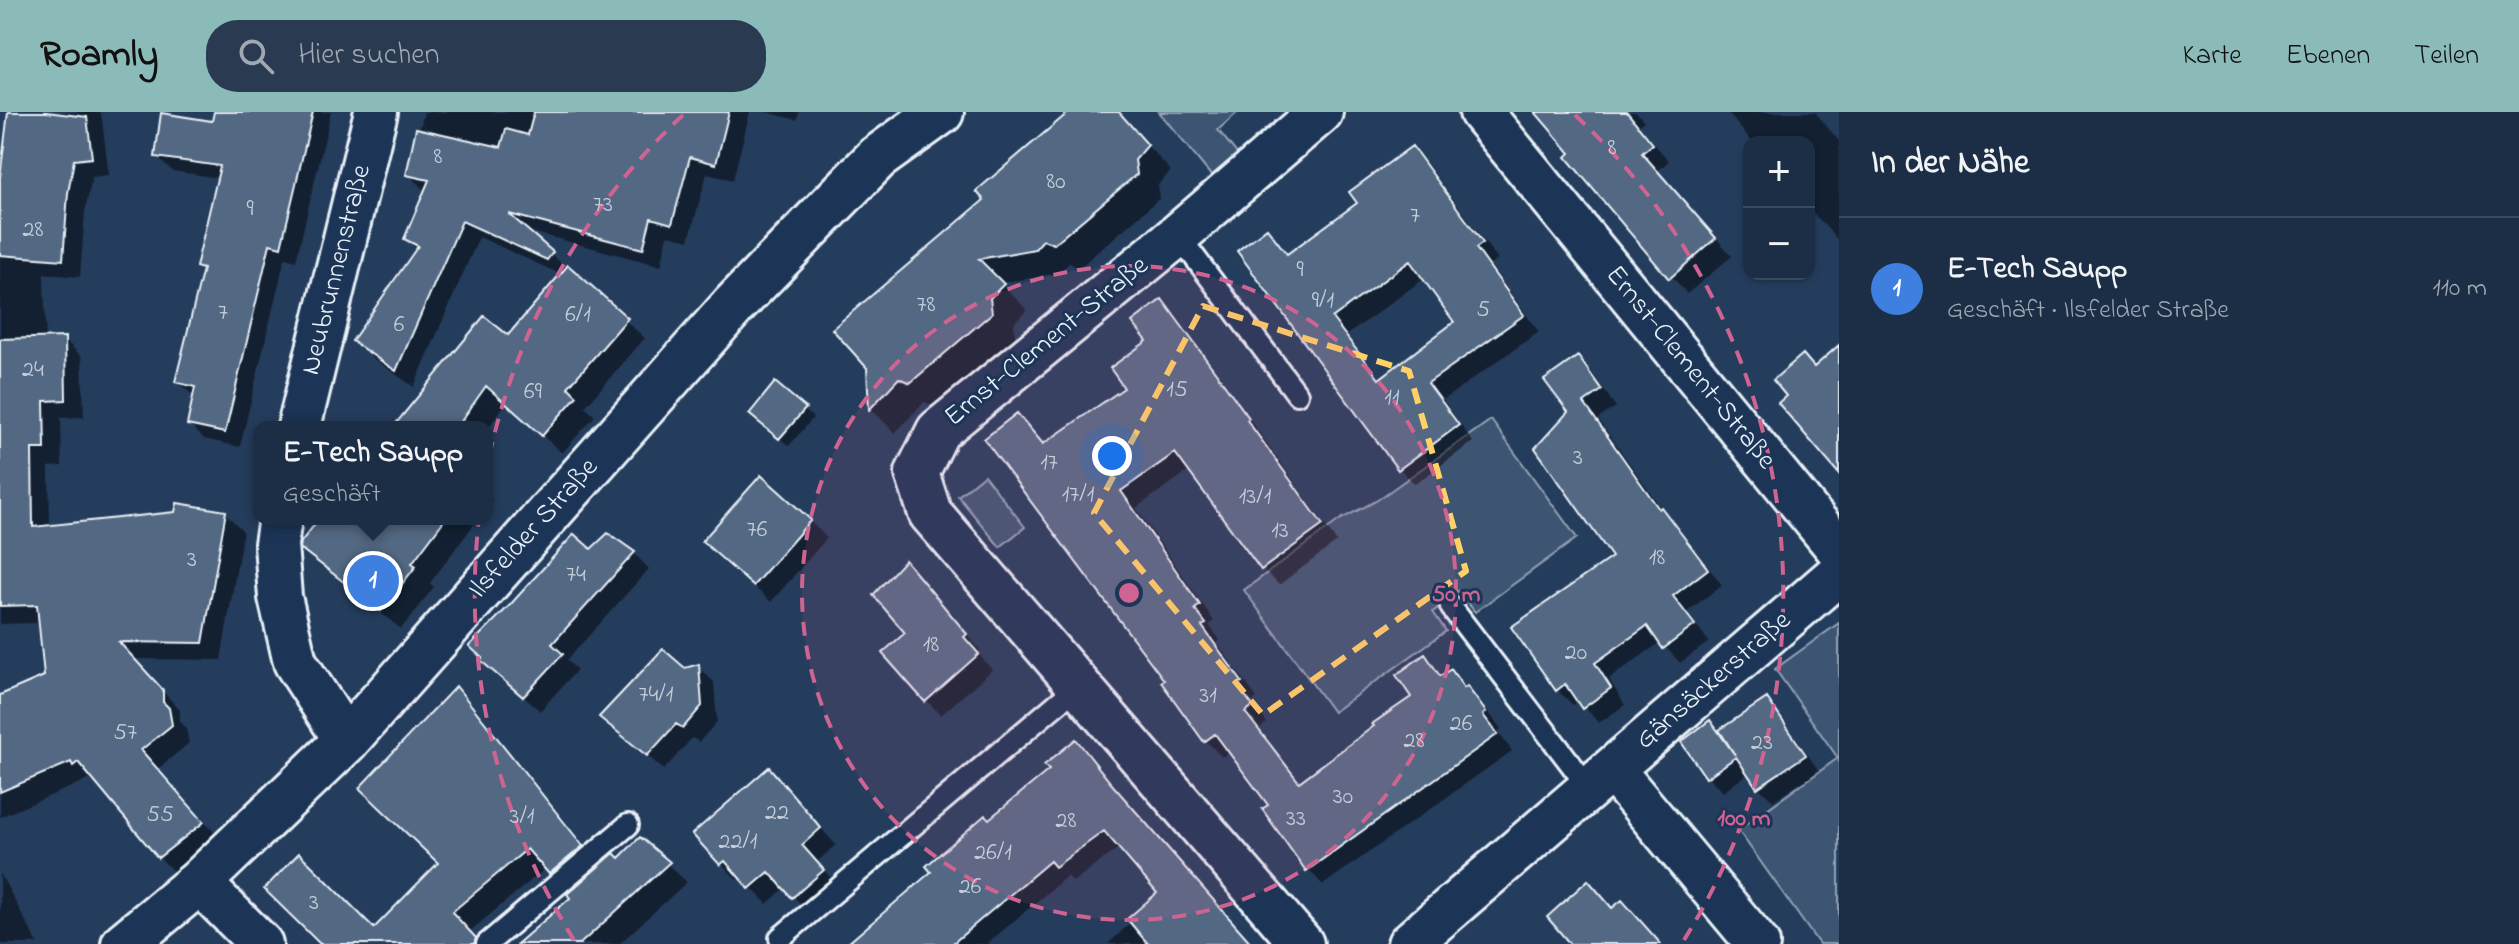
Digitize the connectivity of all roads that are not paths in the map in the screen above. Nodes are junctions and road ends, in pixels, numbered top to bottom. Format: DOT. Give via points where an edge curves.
graph roads {
  1 [pos="376,112"];
  2 [pos="941,112"];
  3 [pos="1321,112"];
  4 [pos="1481,112"];
  5 [pos="1178,235"];
  6 [pos="1297,394"];
  7 [pos="300,421"];
  8 [pos="279,525"];
  9 [pos="1839,550"];
  10 [pos="1839,573"];
  11 [pos="1451,607"];
  12 [pos="1078,686"];
  13 [pos="346,741"];
  14 [pos="1601,779"];
  15 [pos="628,825"];
  16 [pos="199,882"];
  17 [pos="780,938"];
  18 [pos="124,944"];
  19 [pos="261,944"];
  20 [pos="487,944"];
  21 [pos="1302,944"];
  22 [pos="1409,944"];
  23 [pos="1758,944"];
  1 -- 7 [label="street, Neubrunnenstraße"];
  2 -- 13 [label="main road, Ilsfelder Straße" via="877,158 734,305"];
  3 -- 5 [label="street, Ernst-Clement-Straße"];
  4 -- 9 [label="street, Ernst-Clement-Straße"];
  5 -- 6 [label="lane, Ernst-Clement-Straße"];
  5 -- 12 [label="street, Ernst-Clement-Straße" via="938,431 917,473 930,513"];
  8 -- 13 [label="street" via="280,597 295,662"];
  10 -- 14 [label="street, Gänsäckerstraße"];
  11 -- 14 [label="lane"];
  12 -- 17 [label="lane"];
  12 -- 21 [label="street, Ernst-Clement-Straße"];
  13 -- 16 [label="main road, Ilsfelder Straße"];
  14 -- 22 [label="street, Gänsäckerstraße"];
  14 -- 23 [label="street"];
  15 -- 20 [label="lane"];
  16 -- 18 [label="main road, Ilsfelder Straße"];
  16 -- 19 [label="street"];
}
